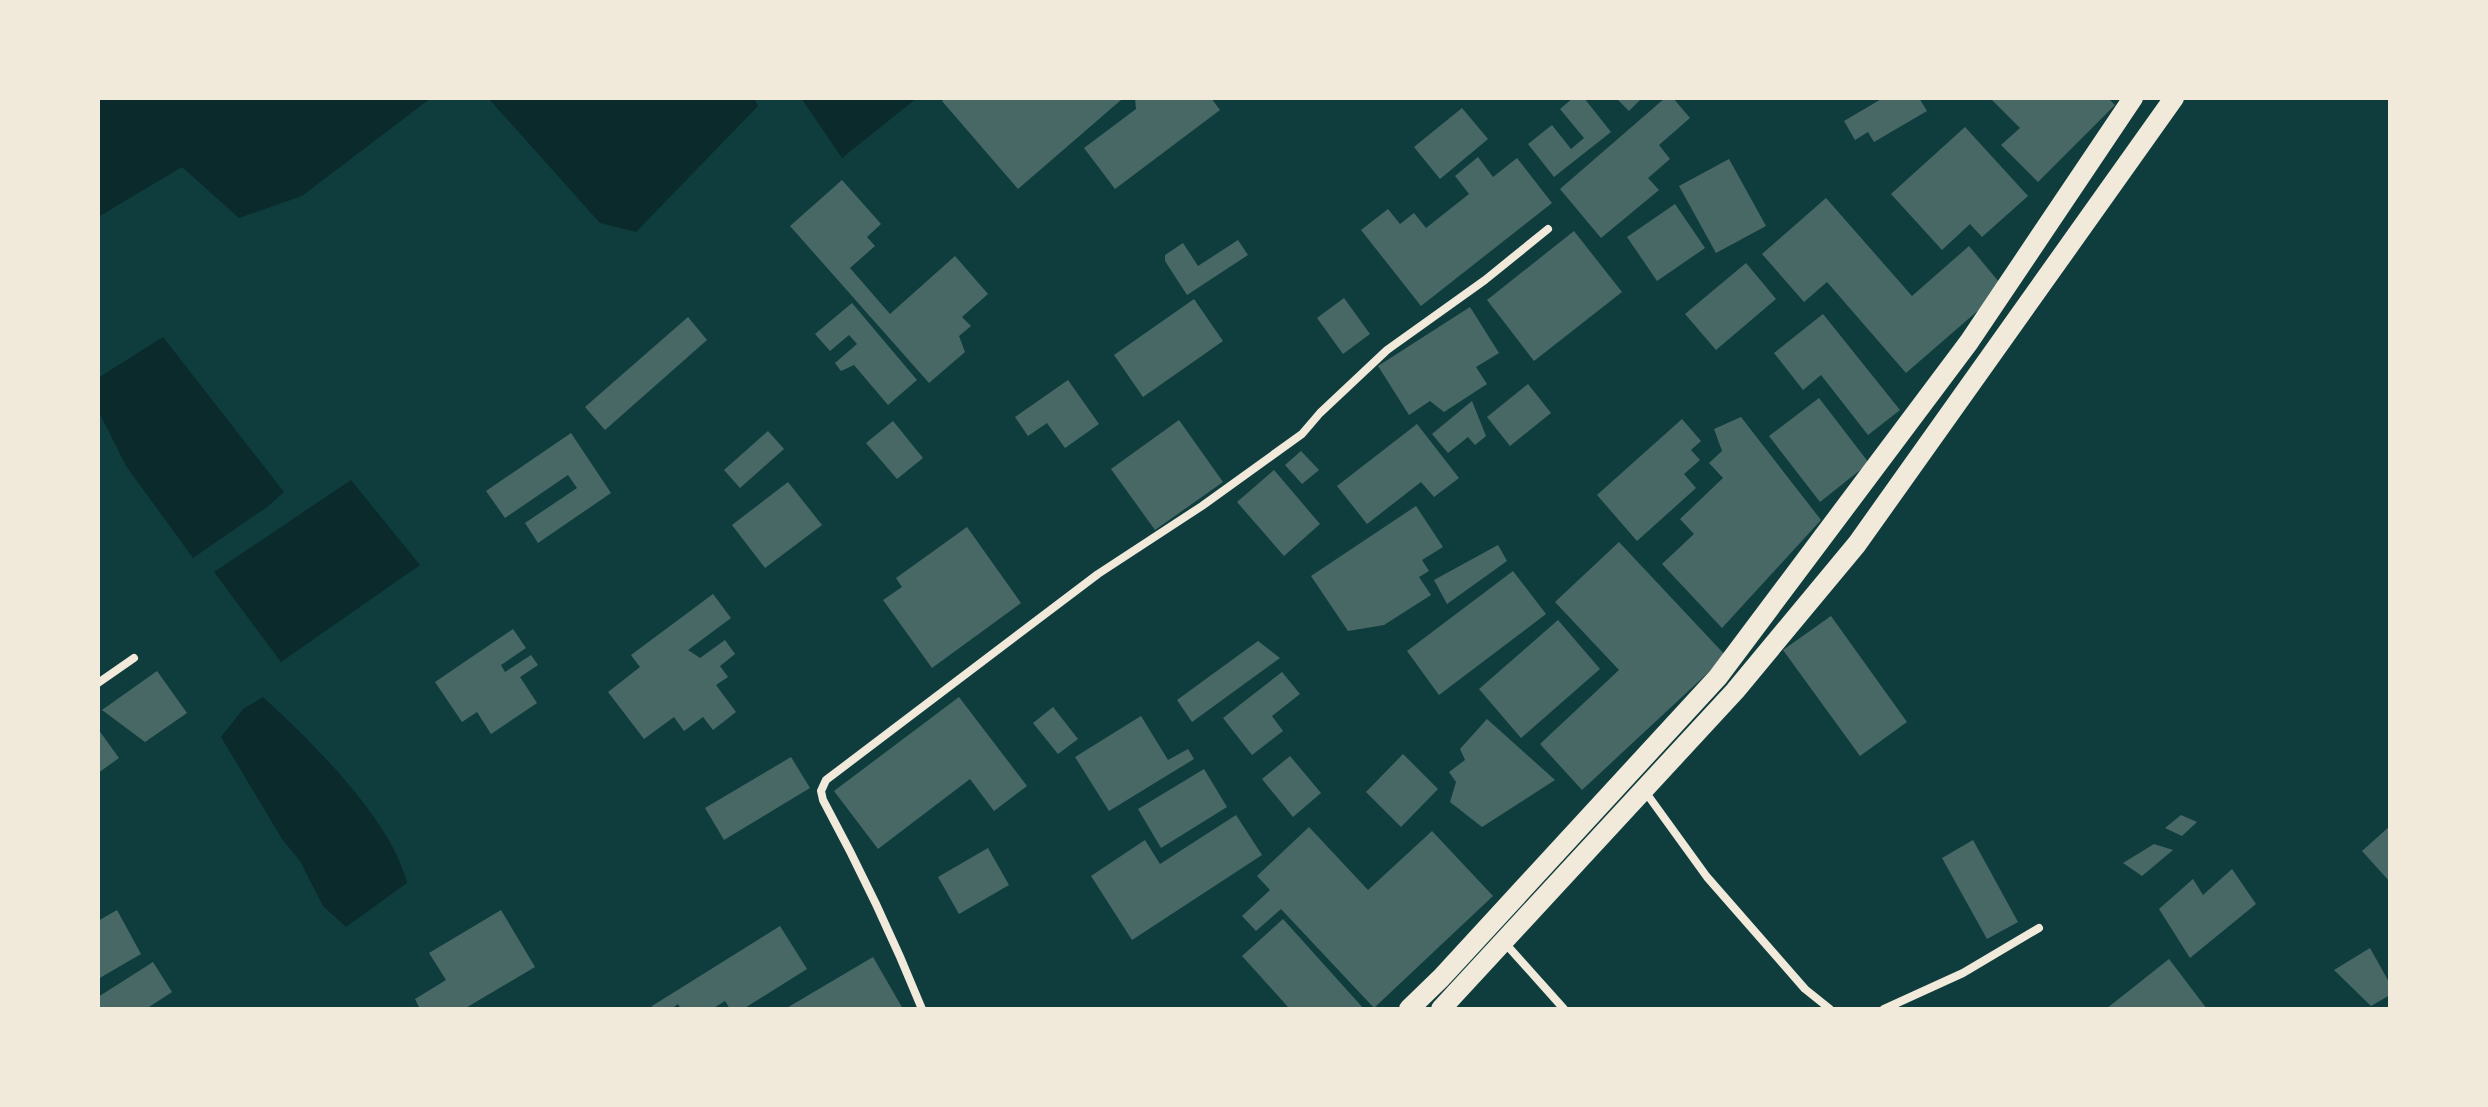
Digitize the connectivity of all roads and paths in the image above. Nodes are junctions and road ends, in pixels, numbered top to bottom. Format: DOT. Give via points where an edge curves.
graph roads {
  1 [pos="2133,98"];
  2 [pos="2174,98"];
  3 [pos="1548,229"];
  4 [pos="134,658"];
  5 [pos="98,683"];
  6 [pos="1644,790"];
  7 [pos="2039,928"];
  8 [pos="1504,942"];
  9 [pos="922,1009"];
  10 [pos="1409,1009"];
  11 [pos="1441,1009"];
  12 [pos="1564,1009"];
  13 [pos="1830,1009"];
  14 [pos="1884,1009"];
  1 -- 10 [label="highway" via="1969,342 1718,677"];
  2 -- 6 [label="highway" via="1857,544"];
  3 -- 9 [label="street" via="1387,350 1302,434 1098,574 826,780 823,800 856,860"];
  4 -- 5 [label="street"];
  6 -- 8 [label="highway"];
  6 -- 13 [label="street" via="1707,877 1805,989"];
  7 -- 14 [label="street" via="1963,973"];
  8 -- 11 [label="highway"];
  8 -- 12 [label="street"];
}
